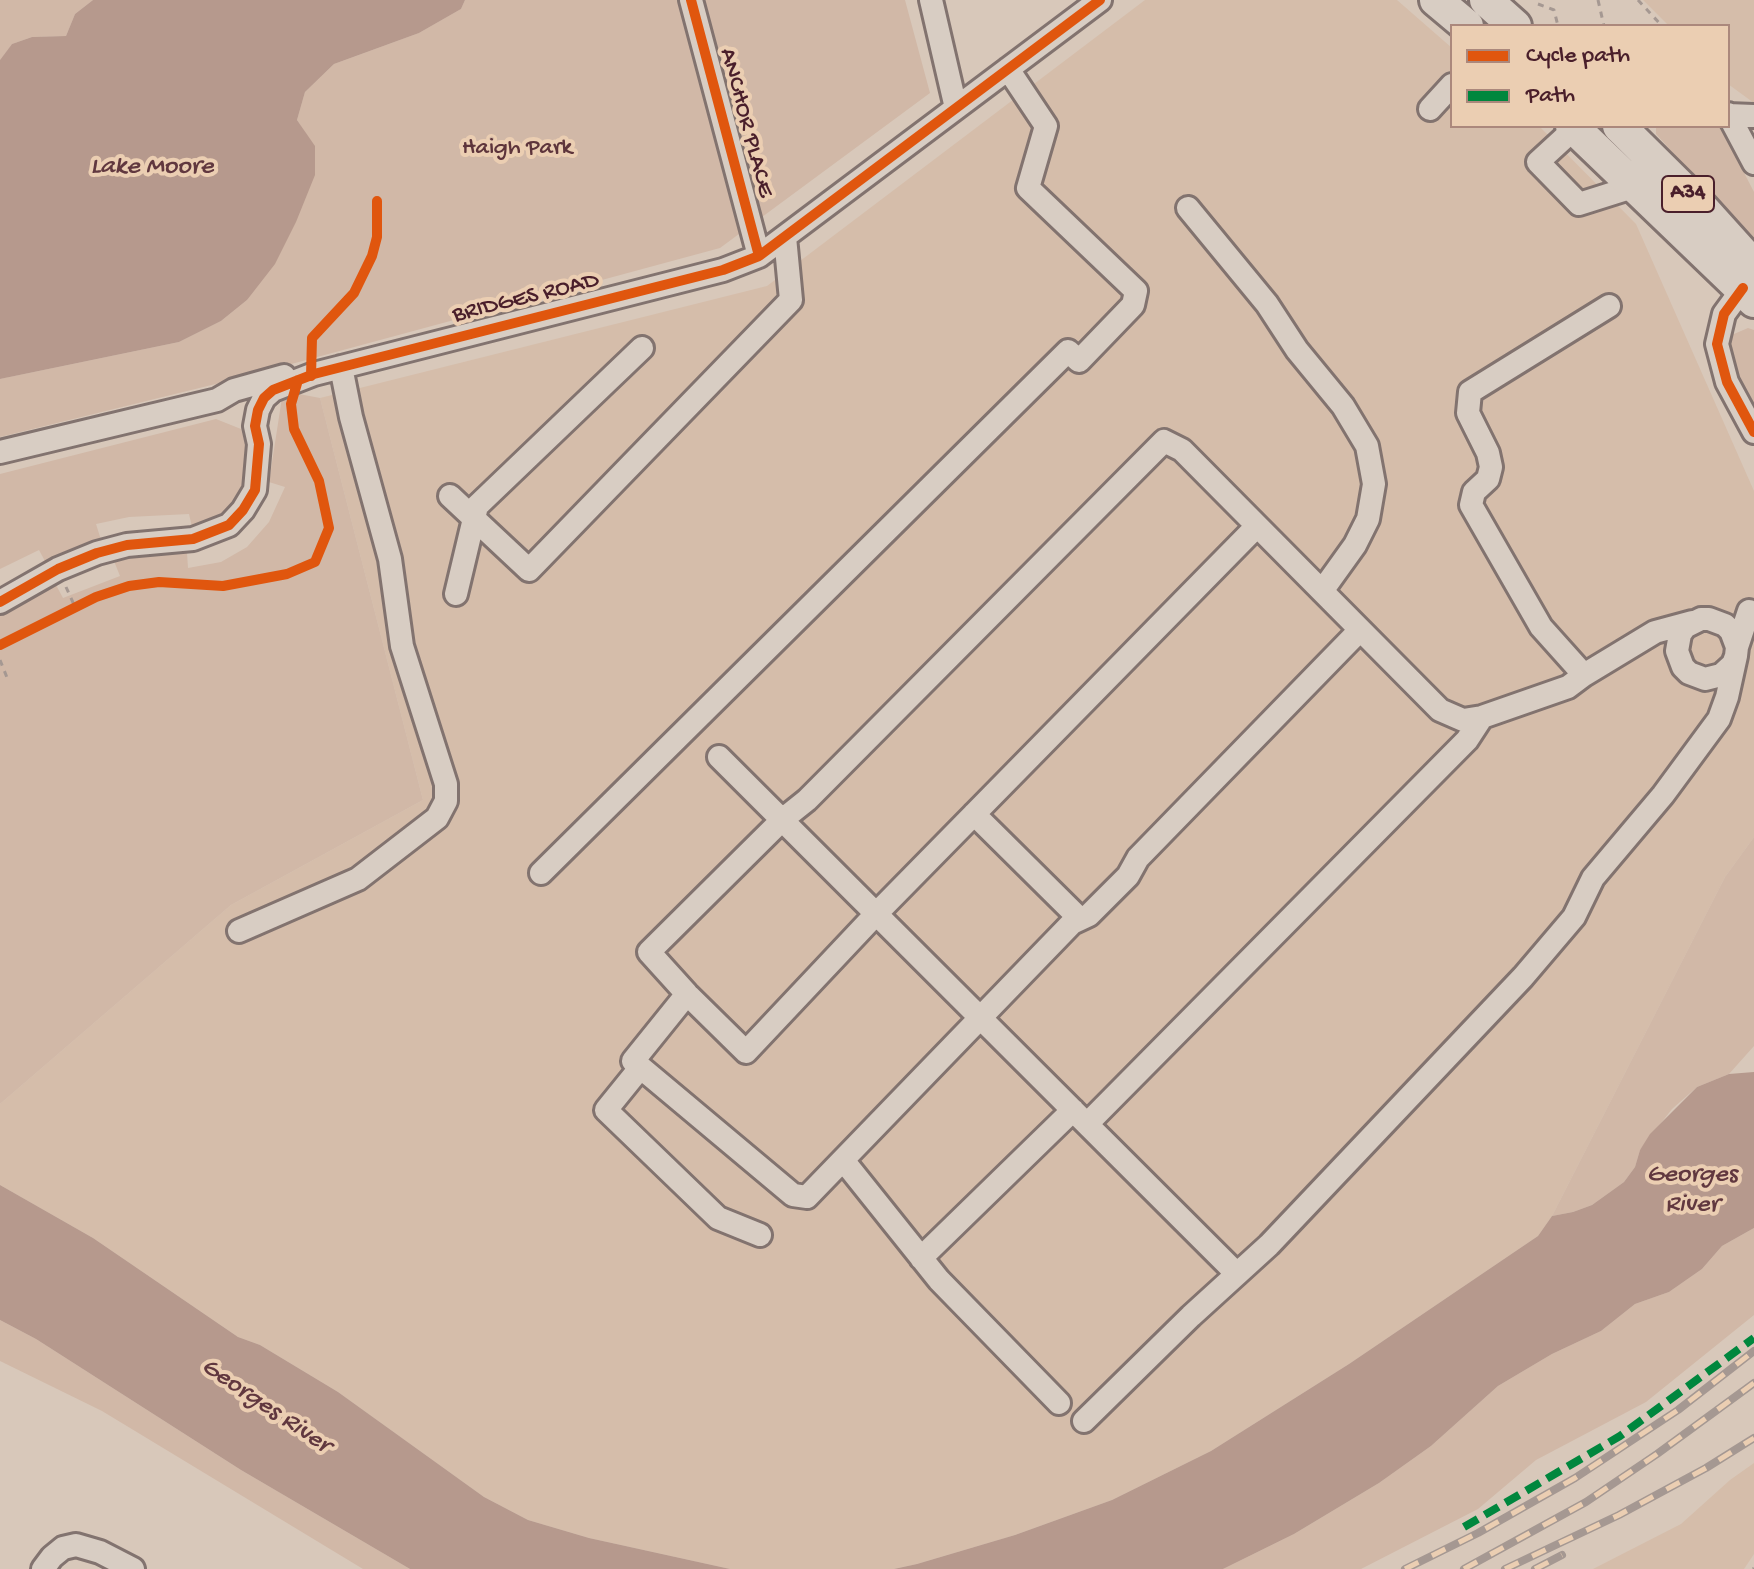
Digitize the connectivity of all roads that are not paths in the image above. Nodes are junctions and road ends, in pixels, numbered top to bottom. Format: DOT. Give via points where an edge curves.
graph roads {
  1 [pos="691,0"];
  2 [pos="931,0"];
  3 [pos="1100,0"];
  4 [pos="1509,10"];
  5 [pos="1456,12"];
  6 [pos="1008,69"];
  7 [pos="1450,87"];
  8 [pos="956,108"];
  9 [pos="1430,109"];
  10 [pos="1730,115"];
  11 [pos="1754,116"];
  12 [pos="1730,119"];
  13 [pos="1573,128"];
  14 [pos="1575,128"];
  15 [pos="1621,128"];
  16 [pos="1754,163"];
  17 [pos="1636,186"];
  18 [pos="1188,208"];
  19 [pos="785,237"];
  20 [pos="759,256"];
  21 [pos="1750,285"];
  22 [pos="1609,306"];
  23 [pos="642,348"];
  24 [pos="341,367"];
  25 [pos="293,382"];
  26 [pos="217,400"];
  27 [pos="255,426"];
  28 [pos="1754,432"];
  29 [pos="0,452"];
  30 [pos="450,496"];
  31 [pos="475,520"];
  32 [pos="1257,526"];
  33 [pos="1322,591"];
  34 [pos="456,594"];
  35 [pos="0,602"];
  36 [pos="1752,609"];
  37 [pos="1718,621"];
  38 [pos="1692,622"];
  39 [pos="1360,630"];
  40 [pos="1736,652"];
  41 [pos="1584,675"];
  42 [pos="1482,717"];
  43 [pos="719,757"];
  44 [pos="974,814"];
  45 [pos="782,820"];
  46 [pos="541,873"];
  47 [pos="876,914"];
  48 [pos="1080,919"];
  49 [pos="239,931"];
  50 [pos="687,994"];
  51 [pos="981,1019"];
  52 [pos="640,1068"];
  53 [pos="1080,1117"];
  54 [pos="843,1160"];
  55 [pos="760,1235"];
  56 [pos="921,1258"];
  57 [pos="1237,1274"];
  58 [pos="1059,1403"];
  59 [pos="1084,1421"];
  60 [pos="43,1569"];
  61 [pos="133,1569"];
  1 -- 20 [label="street, ANCHOR PLACE"];
  2 -- 8 [label="street"];
  3 -- 6 [label="street, BRIDGES ROAD"];
  4 -- 5 [label="highway" via="1480,21"];
  6 -- 8 [label="street, BRIDGES ROAD"];
  6 -- 46 [label="street" via="1046,126 1028,188 1136,291 1133,305 1079,361 1068,351"];
  7 -- 9 [label="street"];
  8 -- 19 [label="street, BRIDGES ROAD"];
  10 -- 11 [label="street"];
  12 -- 16 [label="street"];
  13 -- 17 [label="street" via="1538,162 1579,204"];
  14 -- 17 [label="highway, A34"];
  15 -- 21 [label="highway, A34" via="1700,206"];
  17 -- 21 [label="highway, A34"];
  18 -- 33 [label="street" via="1267,304 1367,446 1374,484 1368,519"];
  19 -- 20 [label="street, BRIDGES ROAD"];
  19 -- 31 [label="street" via="791,300 529,570"];
  20 -- 24 [label="street, BRIDGES ROAD" via="723,270"];
  21 -- 28 [label="street" via="1724,314 1717,344 1727,382"];
  22 -- 41 [label="street" via="1470,392 1467,403 1491,467 1471,505 1541,627"];
  23 -- 31 [label="street" via="477,506"];
  24 -- 25 [label="street, BRIDGES ROAD"];
  24 -- 49 [label="street" via="390,559 402,646 446,784 446,801 437,818 358,879"];
  25 -- 26 [label="street, BRIDGES ROAD" via="286,376"];
  25 -- 27 [label="street, BRIDGES ROAD" via="264,398"];
  26 -- 27 [label="street" via="240,407"];
  26 -- 29 [label="street, BRIDGES ROAD"];
  27 -- 35 [label="street, BRIDGES ROAD" via="255,490 229,525 193,539 97,553"];
  30 -- 31 [label="street"];
  31 -- 34 [label="street"];
  32 -- 33 [label="street"];
  32 -- 44 [label="street"];
  32 -- 45 [label="street" via="1182,450 1164,441"];
  33 -- 39 [label="street"];
  36 -- 37 [label="street"];
  36 -- 40 [label="street"];
  37 -- 38 [label="street"];
  37 -- 40 [label="street" via="1731,631"];
  38 -- 40 [label="street" via="1680,634 1677,651 1689,673 1705,679 1721,675 1733,664"];
  38 -- 41 [label="street" via="1655,632"];
  39 -- 42 [label="street" via="1440,710 1463,720"];
  39 -- 48 [label="street" via="1138,858 1128,876"];
  40 -- 57 [label="street" via="1719,719 1593,878 1574,917 1523,977"];
  41 -- 42 [label="street" via="1568,687"];
  42 -- 53 [label="street" via="1467,740"];
  43 -- 45 [label="street"];
  44 -- 47 [label="street"];
  44 -- 48 [label="street"];
  45 -- 47 [label="street"];
  45 -- 50 [label="street" via="649,952"];
  47 -- 50 [label="street" via="746,1052"];
  47 -- 51 [label="street"];
  48 -- 51 [label="street"];
  50 -- 52 [label="street" via="633,1061"];
  51 -- 53 [label="street"];
  51 -- 54 [label="street"];
  52 -- 54 [label="street" via="793,1195 807,1197"];
  52 -- 55 [label="street" via="606,1110 718,1218"];
  53 -- 56 [label="street"];
  53 -- 57 [label="street"];
  54 -- 56 [label="street"];
  56 -- 58 [label="street"];
  57 -- 59 [label="street"];
  60 -- 61 [label="street" via="63,1548 76,1545"];
}
